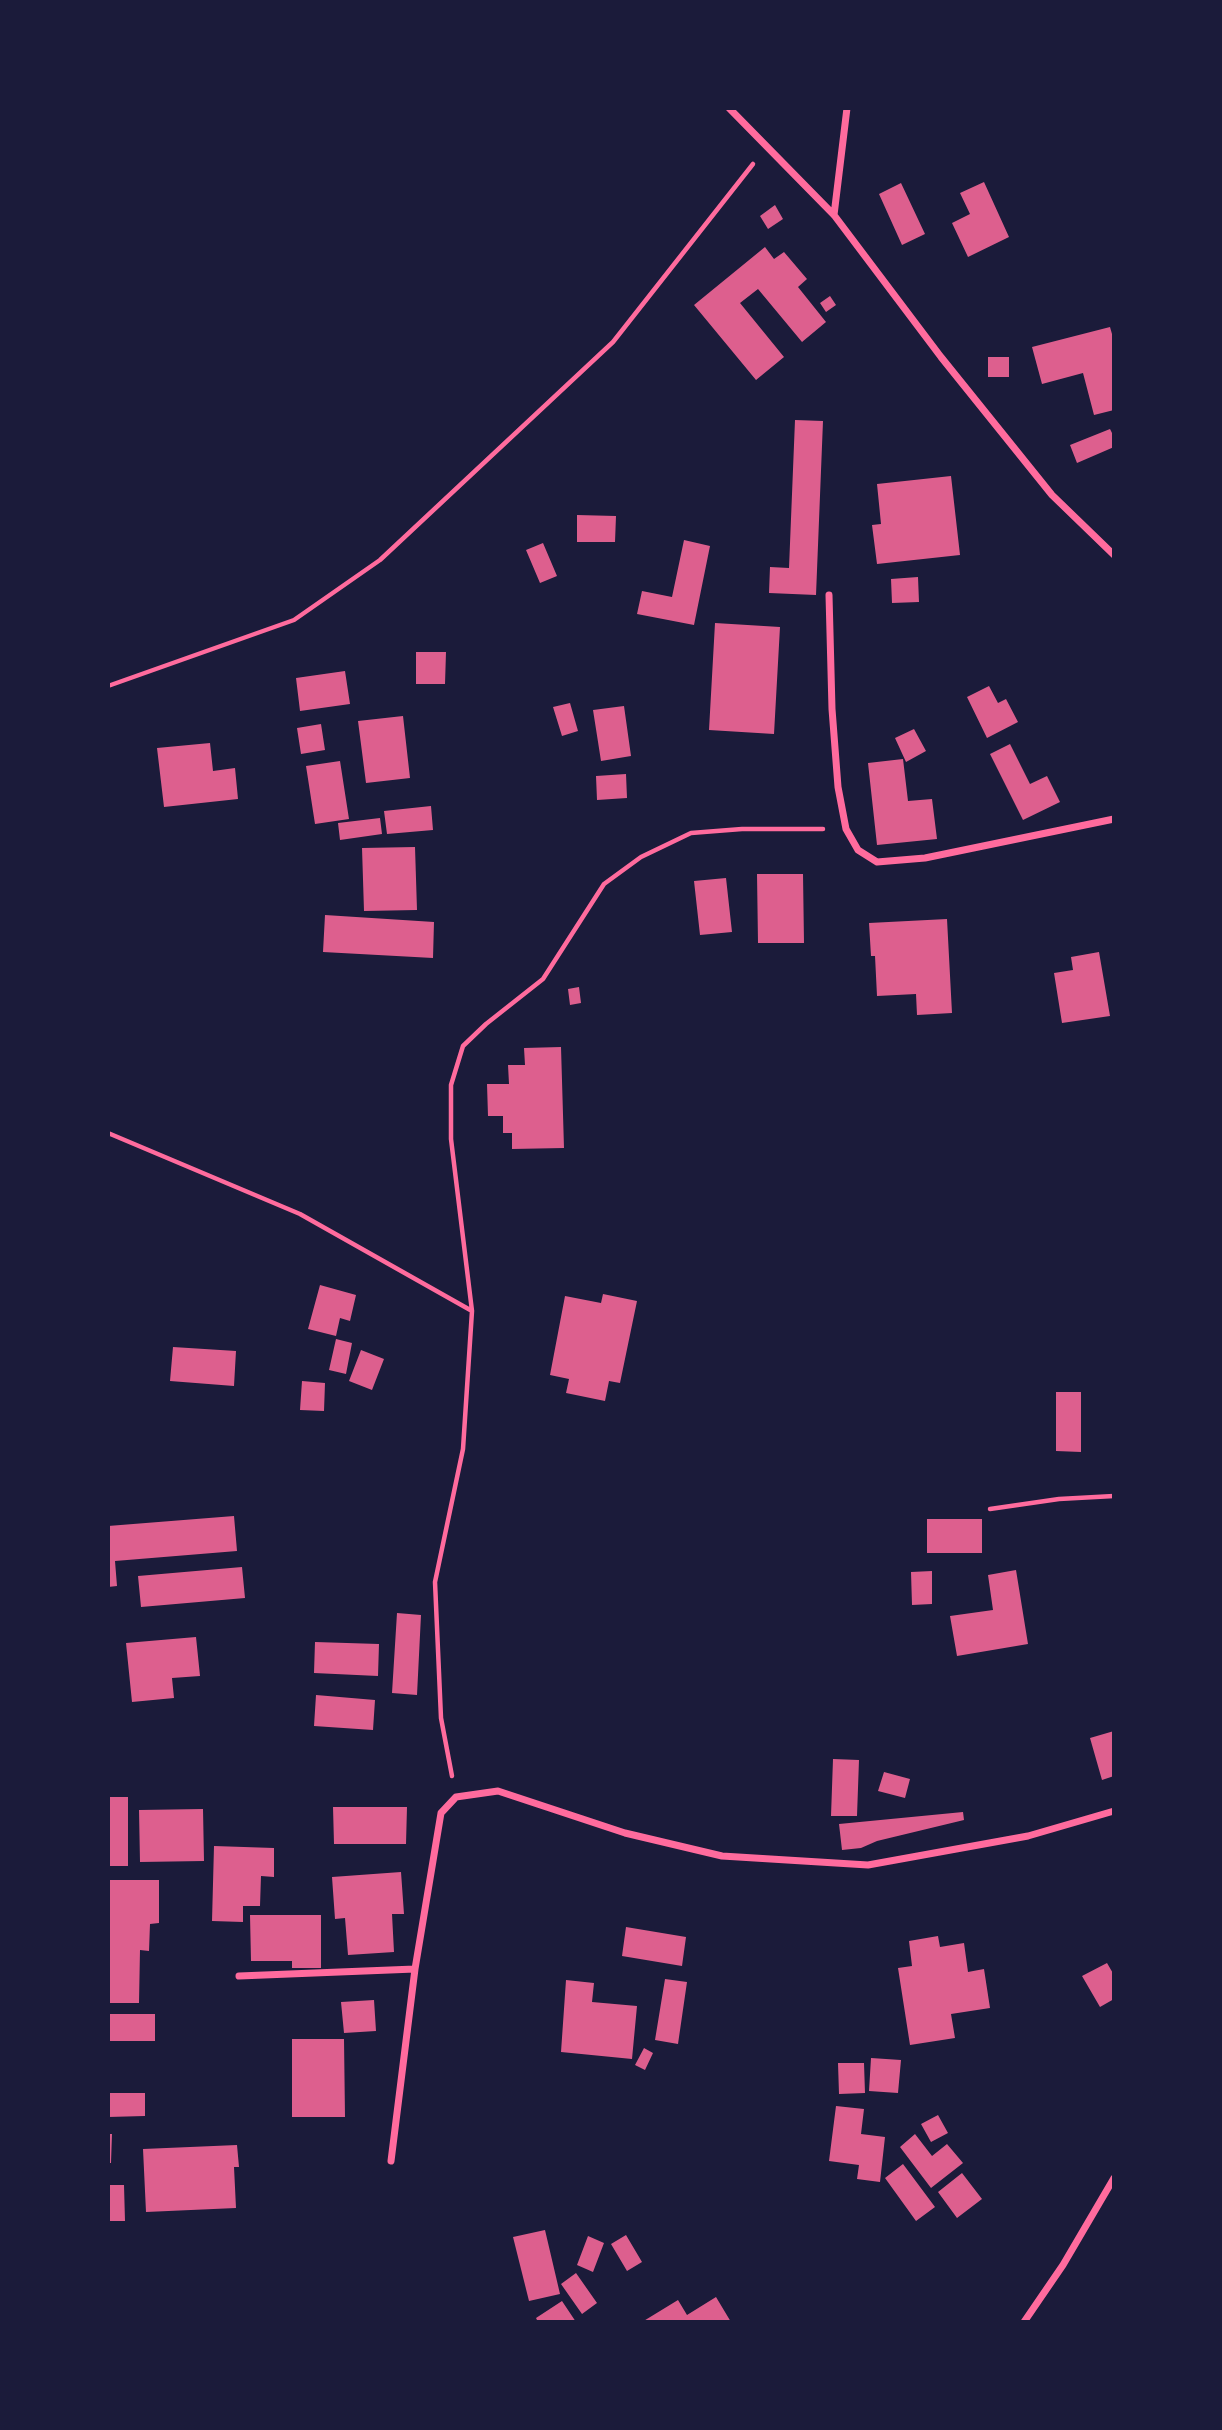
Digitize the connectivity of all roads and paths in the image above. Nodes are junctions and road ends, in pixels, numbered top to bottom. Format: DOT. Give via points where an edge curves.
graph roads {
  1 [pos="729,108"];
  2 [pos="847,108"];
  3 [pos="767,147"];
  4 [pos="834,215"];
  5 [pos="1114,555"];
  6 [pos="829,595"];
  7 [pos="108,686"];
  8 [pos="1114,819"];
  9 [pos="846,829"];
  10 [pos="108,1133"];
  11 [pos="472,1311"];
  12 [pos="1114,1496"];
  13 [pos="990,1509"];
  14 [pos="456,1797"];
  15 [pos="1114,1811"];
  16 [pos="415,1969"];
  17 [pos="239,1976"];
  18 [pos="391,2161"];
  19 [pos="1114,2178"];
  20 [pos="1024,2322"];
  1 -- 3 [label="street"];
  2 -- 4 [label="street"];
  3 -- 4 [label="street"];
  3 -- 7 [label="path" via="613,342 380,560 295,620"];
  4 -- 5 [label="street" via="1052,495"];
  6 -- 9 [label="street" via="833,722"];
  8 -- 9 [label="street" via="925,858 877,862 858,850"];
  9 -- 11 [label="path" via="691,834 641,857 604,884 543,979 463,1046 451,1085 451,1139"];
  10 -- 11 [label="path" via="300,1214"];
  11 -- 14 [label="path" via="463,1449 435,1581 441,1718"];
  12 -- 13 [label="path"];
  14 -- 15 [label="street" via="498,1791 625,1833 722,1856 868,1865 1028,1836"];
  14 -- 16 [label="street" via="441,1813"];
  16 -- 17 [label="street"];
  16 -- 18 [label="street"];
  19 -- 20 [label="street"];
}
